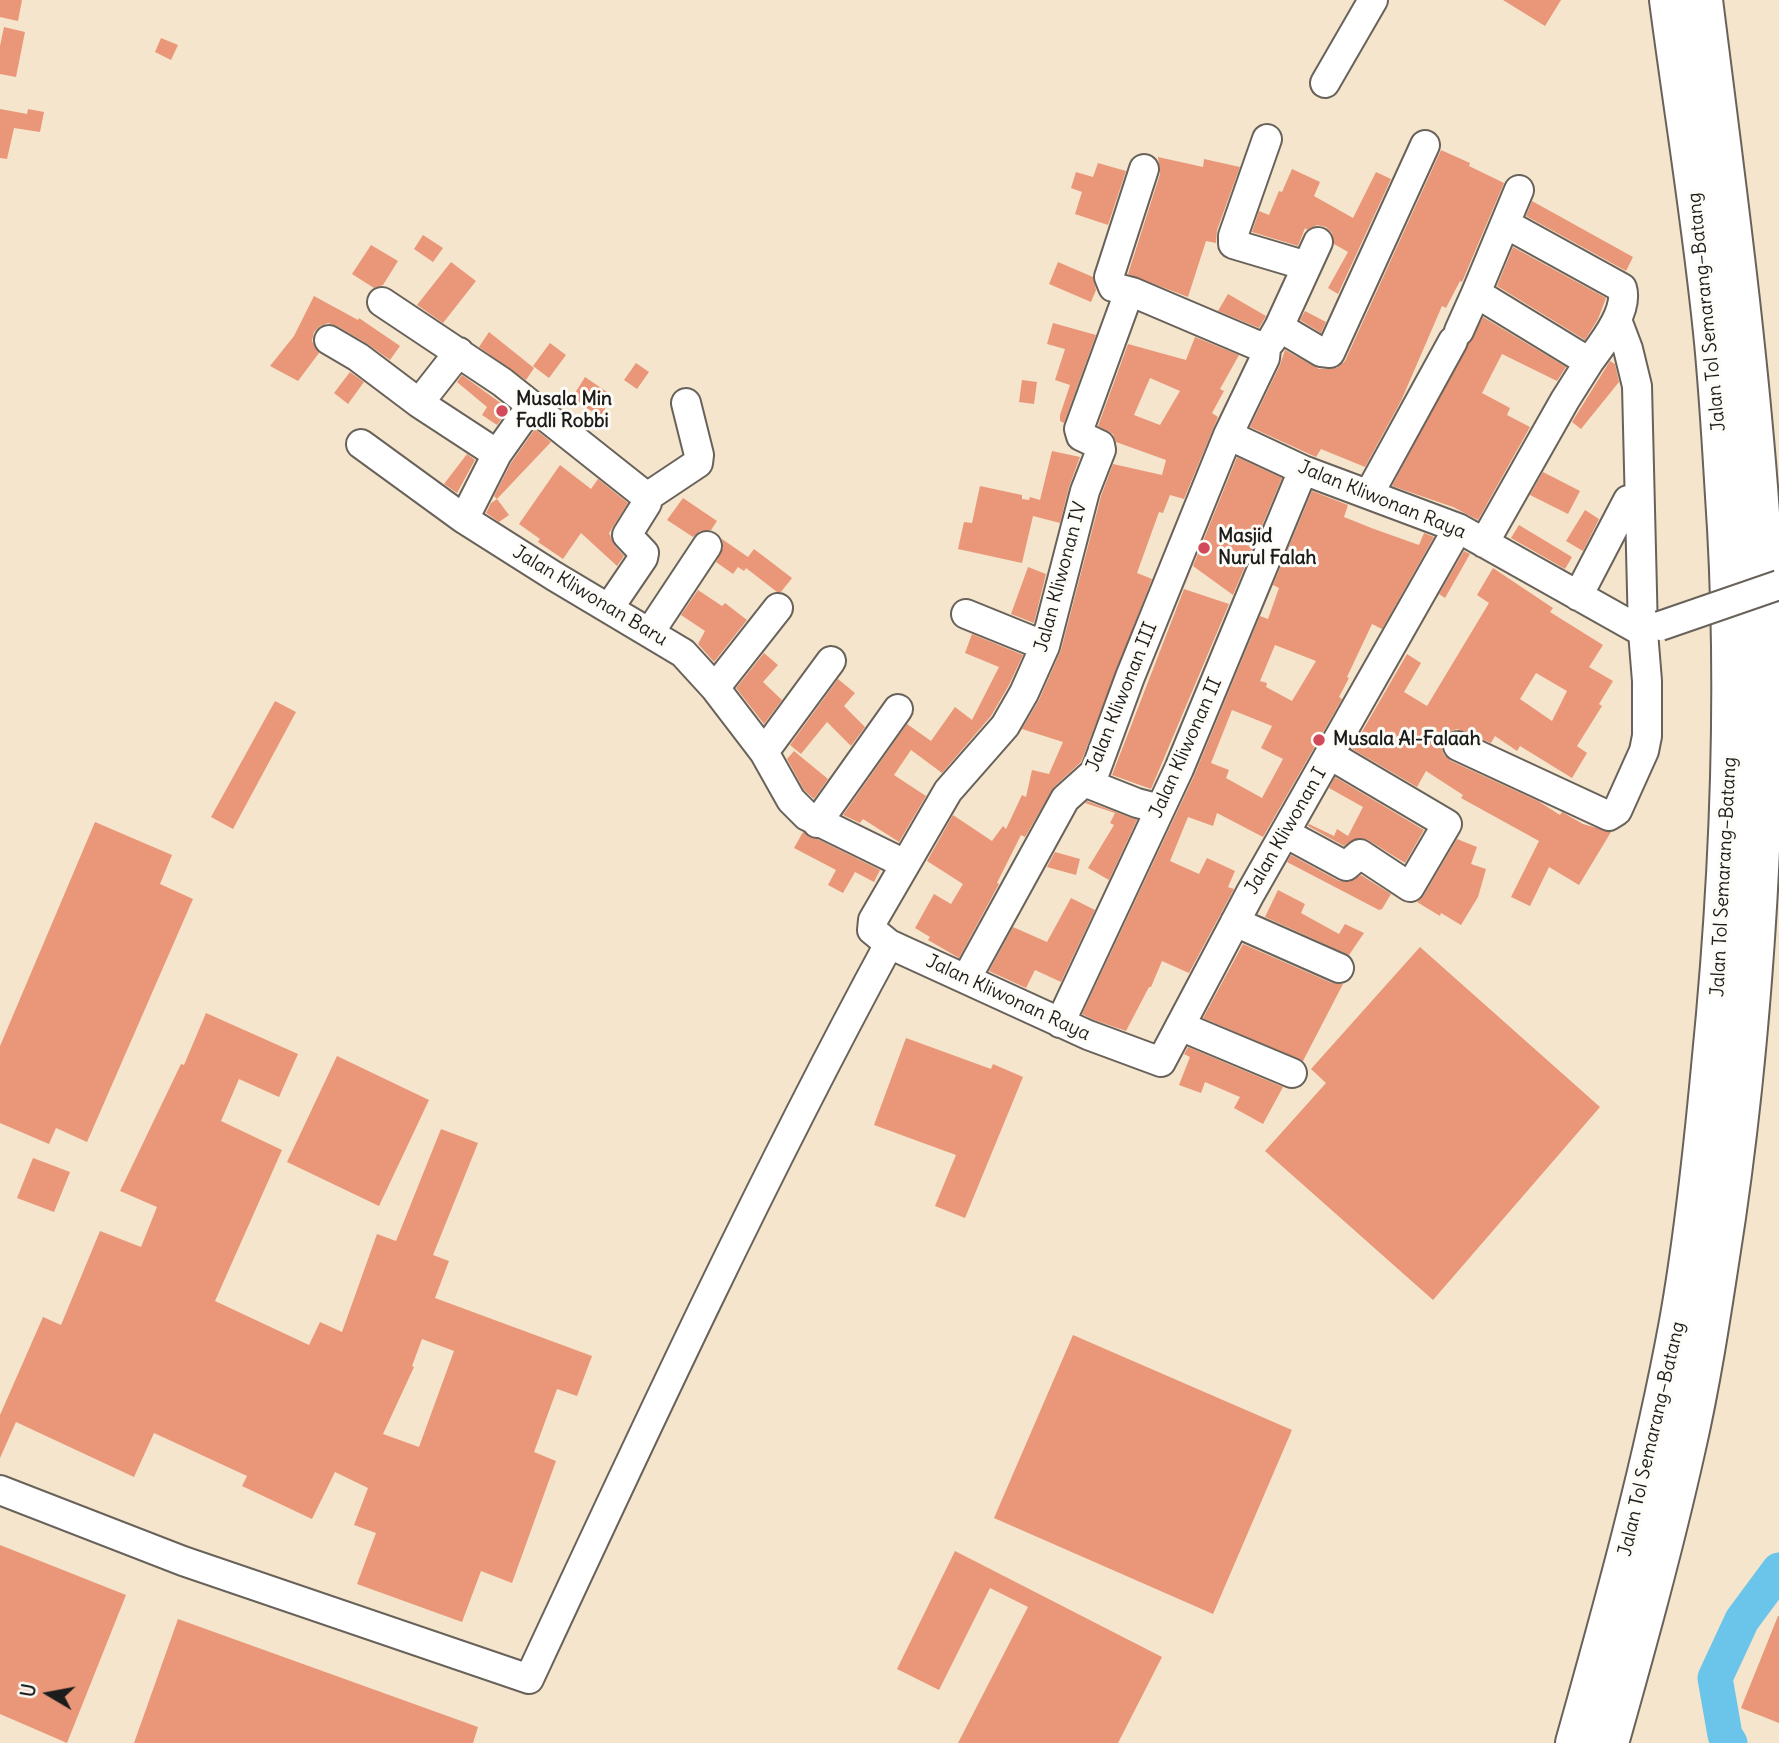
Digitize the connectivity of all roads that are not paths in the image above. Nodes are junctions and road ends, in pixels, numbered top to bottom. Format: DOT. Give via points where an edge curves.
graph roads {
  1 [pos="1373,0"];
  2 [pos="1669,0"];
  3 [pos="1703,0"];
  4 [pos="1325,83"];
  5 [pos="1267,139"];
  6 [pos="1425,145"];
  7 [pos="1144,169"];
  8 [pos="1519,190"];
  9 [pos="1506,224"];
  10 [pos="1129,292"];
  11 [pos="1476,293"];
  12 [pos="382,302"];
  13 [pos="1617,320"];
  14 [pos="1273,338"];
  15 [pos="329,340"];
  16 [pos="459,352"];
  17 [pos="1589,362"];
  18 [pos="419,403"];
  19 [pos="686,403"];
  20 [pos="531,405"];
  21 [pos="1228,435"];
  22 [pos="361,444"];
  23 [pos="497,454"];
  24 [pos="1303,470"];
  25 [pos="1369,494"];
  26 [pos="647,497"];
  27 [pos="1629,500"];
  28 [pos="464,519"];
  29 [pos="1458,528"];
  30 [pos="1610,535"];
  31 [pos="1484,543"];
  32 [pos="706,546"];
  33 [pos="1642,552"];
  34 [pos="1779,584"];
  35 [pos="1578,596"];
  36 [pos="609,608"];
  37 [pos="778,608"];
  38 [pos="966,614"];
  39 [pos="1652,629"];
  40 [pos="650,632"];
  41 [pos="1045,646"];
  42 [pos="831,661"];
  43 [pos="715,688"];
  44 [pos="898,709"];
  45 [pos="1458,746"];
  46 [pos="765,752"];
  47 [pos="1330,755"];
  48 [pos="1084,782"];
  49 [pos="1160,809"];
  50 [pos="817,823"];
  51 [pos="1285,833"];
  52 [pos="905,864"];
  53 [pos="1235,922"];
  54 [pos="889,944"];
  55 [pos="1339,968"];
  56 [pos="966,979"];
  57 [pos="1060,1023"];
  58 [pos="1180,1026"];
  59 [pos="1159,1063"];
  60 [pos="1292,1073"];
  61 [pos="0,1490"];
  62 [pos="1575,1743"];
  63 [pos="1609,1743"];
  1 -- 4 [label="street"];
  2 -- 62 [label="highway, Jalan Tol Semarang–Batang" via="1714,342 1727,531 1731,706 1727,850 1703,1148 1679,1320 1654,1444"];
  3 -- 63 [label="highway, Jalan Tol Semarang–Batang" via="1744,334 1761,530 1765,704 1760,864 1735,1156 1710,1325 1682,1463"];
  5 -- 14 [label="street, Jalan Kliwonan III" via="1233,244 1312,254"];
  6 -- 14 [label="street" via="1330,353"];
  7 -- 10 [label="street" via="1109,277 1112,287"];
  8 -- 9 [label="street"];
  9 -- 11 [label="street"];
  9 -- 13 [label="street" via="1622,288"];
  10 -- 14 [label="street"];
  10 -- 41 [label="street, Jalan Kliwonan IV" via="1079,429 1081,436 1100,445 1101,450 1085,491"];
  11 -- 17 [label="street"];
  11 -- 25 [label="street"];
  12 -- 16 [label="street"];
  13 -- 17 [label="street"];
  13 -- 33 [label="street" via="1637,386"];
  14 -- 21 [label="street, Jalan Kliwonan III"];
  15 -- 18 [label="street"];
  16 -- 18 [label="street"];
  16 -- 20 [label="street"];
  17 -- 31 [label="street"];
  18 -- 23 [label="street"];
  19 -- 26 [label="street" via="698,463"];
  20 -- 23 [label="street"];
  20 -- 26 [label="street"];
  21 -- 24 [label="street, Jalan Kliwonan Raya"];
  21 -- 48 [label="street, Jalan Kliwonan III" via="1095,772"];
  22 -- 28 [label="street, Jalan Kliwonan Baru"];
  23 -- 28 [label="street"];
  24 -- 25 [label="street, Jalan Kliwonan Raya"];
  24 -- 49 [label="street, Jalan Kliwonan II"];
  25 -- 29 [label="street, Jalan Kliwonan Raya"];
  26 -- 36 [label="street" via="628,535 644,553 643,558"];
  27 -- 30 [label="street"];
  28 -- 36 [label="street, Jalan Kliwonan Baru"];
  29 -- 31 [label="street, Jalan Kliwonan Raya"];
  29 -- 47 [label="street, Jalan Kliwonan I"];
  30 -- 33 [label="street"];
  30 -- 35 [label="street"];
  31 -- 35 [label="street, Jalan Kliwonan Raya"];
  32 -- 40 [label="street"];
  33 -- 39 [label="street"];
  34 -- 39 [label="street, bridge"];
  35 -- 39 [label="street, Jalan Kliwonan Raya"];
  36 -- 40 [label="street, Jalan Kliwonan Baru"];
  37 -- 43 [label="street"];
  38 -- 41 [label="street"];
  39 -- 45 [label="street" via="1647,736 1614,814 1609,816"];
  40 -- 43 [label="street, Jalan Kliwonan Baru" via="683,653"];
  41 -- 52 [label="street, Jalan Kliwonan IV" via="1005,726 948,791"];
  42 -- 46 [label="street"];
  43 -- 46 [label="street, Jalan Kliwonan Baru"];
  44 -- 50 [label="street"];
  46 -- 50 [label="street, Jalan Kliwonan Baru" via="791,800"];
  47 -- 51 [label="street, Jalan Kliwonan I"];
  47 -- 51 [label="street" via="1447,824 1410,887 1360,854 1346,866"];
  48 -- 49 [label="street"];
  48 -- 56 [label="street, Jalan Kliwonan III" via="1065,799"];
  49 -- 57 [label="street, Jalan Kliwonan II"];
  50 -- 52 [label="street, Jalan Kliwonan Baru"];
  51 -- 53 [label="street, Jalan Kliwonan I"];
  52 -- 54 [label="street, Jalan Kliwonan IV" via="873,920 872,930"];
  53 -- 55 [label="street"];
  53 -- 58 [label="street, Jalan Kliwonan I"];
  54 -- 56 [label="street, Jalan Kliwonan Raya"];
  54 -- 61 [label="street" via="677,1362 529,1679 183,1561"];
  56 -- 57 [label="street, Jalan Kliwonan Raya"];
  57 -- 59 [label="street, Jalan Kliwonan Raya"];
  58 -- 59 [label="street, Jalan Kliwonan I"];
  58 -- 60 [label="street"];
}
